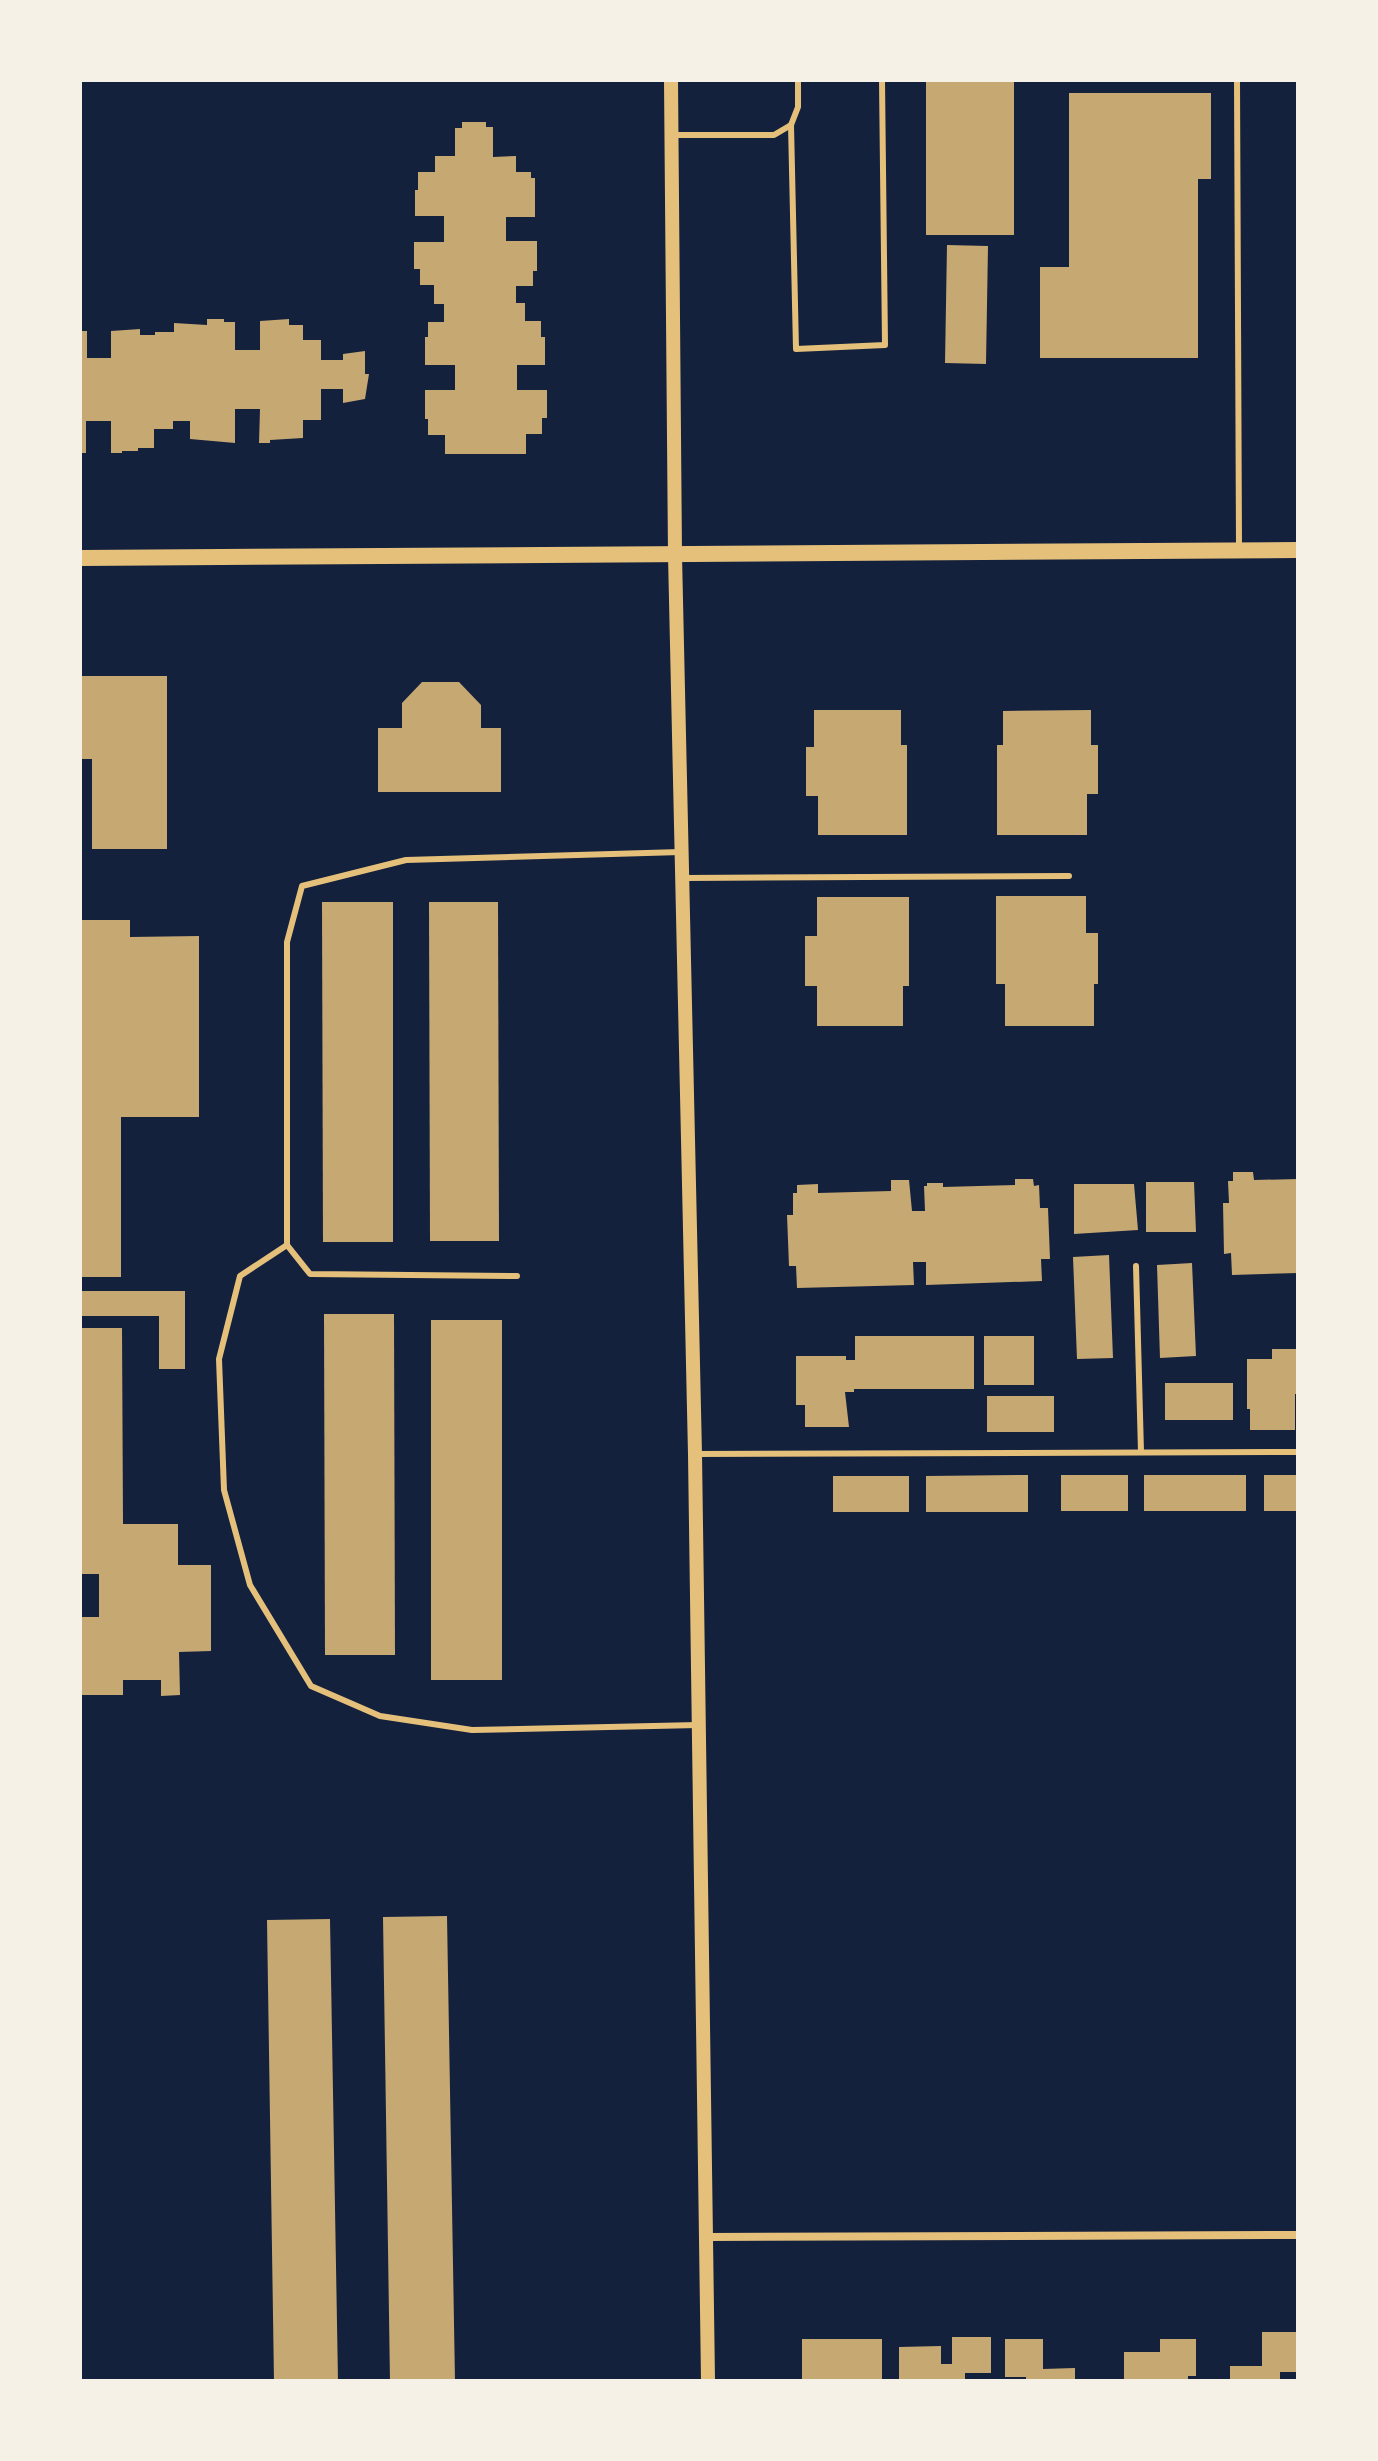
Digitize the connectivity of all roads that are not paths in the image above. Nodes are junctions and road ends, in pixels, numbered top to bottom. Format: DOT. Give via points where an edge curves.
graph roads {
  1 [pos="671,80"];
  2 [pos="798,80"];
  3 [pos="882,80"];
  4 [pos="1237,80"];
  5 [pos="791,125"];
  6 [pos="672,135"];
  7 [pos="1298,550"];
  8 [pos="1239,551"];
  9 [pos="675,555"];
  10 [pos="80,558"];
  11 [pos="681,852"];
  12 [pos="1069,876"];
  13 [pos="681,878"];
  14 [pos="287,1245"];
  15 [pos="1136,1266"];
  16 [pos="517,1276"];
  17 [pos="1141,1452"];
  18 [pos="1298,1452"];
  19 [pos="695,1454"];
  20 [pos="698,1725"];
  21 [pos="1298,2235"];
  22 [pos="708,2237"];
  23 [pos="708,2381"];
  1 -- 6 [label="street"];
  2 -- 5 [label="lane" via="798,107"];
  3 -- 5 [label="lane" via="885,345 796,349"];
  4 -- 8 [label="lane"];
  5 -- 6 [label="lane" via="774,135"];
  6 -- 9 [label="street"];
  7 -- 8 [label="main road"];
  8 -- 9 [label="main road"];
  9 -- 10 [label="main road"];
  9 -- 11 [label="street"];
  11 -- 13 [label="street"];
  11 -- 14 [label="lane" via="406,860 302,886 287,942"];
  12 -- 13 [label="lane"];
  13 -- 19 [label="street"];
  14 -- 16 [label="lane" via="310,1274"];
  14 -- 20 [label="lane" via="240,1276 219,1359 224,1490 250,1585 311,1686 380,1716 472,1730"];
  15 -- 17 [label="lane"];
  17 -- 18 [label="lane"];
  17 -- 19 [label="lane"];
  19 -- 20 [label="street"];
  20 -- 22 [label="street"];
  21 -- 22 [label="street"];
  22 -- 23 [label="street"];
}
